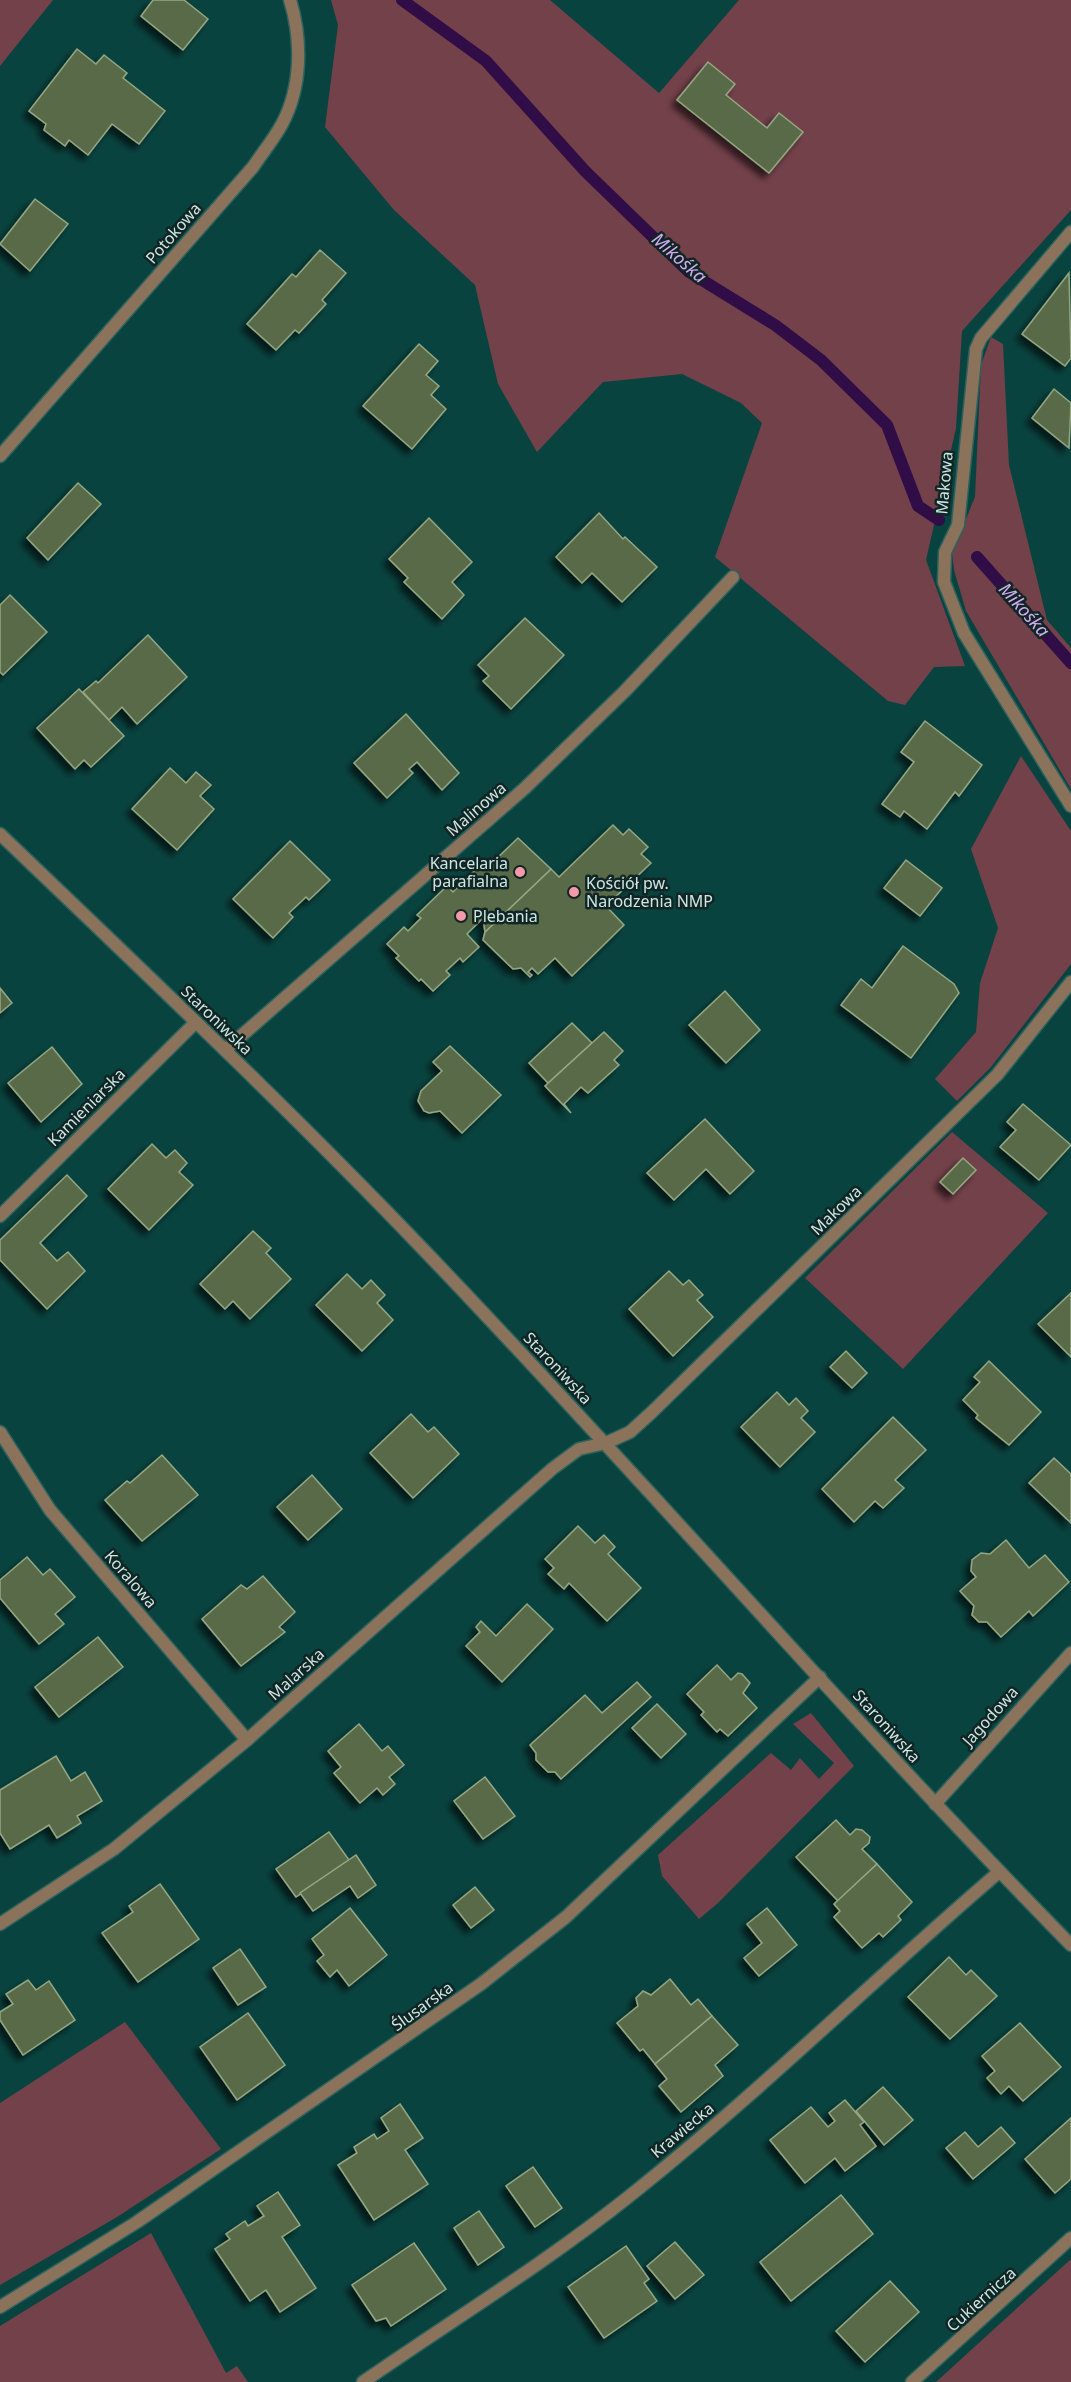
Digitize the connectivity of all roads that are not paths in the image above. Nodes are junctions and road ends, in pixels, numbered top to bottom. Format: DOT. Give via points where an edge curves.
graph roads {
  1 [pos="290,0"];
  2 [pos="1071,232"];
  3 [pos="0,456"];
  4 [pos="733,577"];
  5 [pos="1071,806"];
  6 [pos="0,834"];
  7 [pos="1071,982"];
  8 [pos="196,1022"];
  9 [pos="225,1050"];
  10 [pos="0,1216"];
  11 [pos="0,1432"];
  12 [pos="606,1443"];
  13 [pos="1071,1653"];
  14 [pos="820,1677"];
  15 [pos="247,1740"];
  16 [pos="935,1804"];
  17 [pos="999,1872"];
  18 [pos="0,1923"];
  19 [pos="1071,1945"];
  20 [pos="1071,2238"];
  21 [pos="0,2307"];
  22 [pos="363,2382"];
  23 [pos="912,2382"];
  1 -- 3 [label="street, Potokowa" via="297,22 298,73 283,122 253,166"];
  2 -- 5 [label="street, Makowa" via="981,338 976,349 958,525 945,552 944,582 964,633"];
  4 -- 9 [label="street, Malinowa" via="625,691 525,788"];
  6 -- 8 [label="street, Staroniwska"];
  7 -- 12 [label="street, Makowa" via="997,1075 652,1412 630,1431"];
  8 -- 9 [label="street, Staroniwska"];
  8 -- 10 [label="street, Kamieniarska"];
  9 -- 12 [label="street, Staroniwska" via="422,1247"];
  11 -- 15 [label="street, Koralowa" via="50,1510"];
  12 -- 14 [label="street, Staroniwska"];
  12 -- 15 [label="street, Malarska" via="579,1449 552,1468"];
  13 -- 16 [label="street, Jagodowa"];
  14 -- 16 [label="street, Staroniwska"];
  14 -- 21 [label="street, Ślusarska" via="566,1917 481,1984 137,2222"];
  15 -- 18 [label="street, Malarska" via="114,1849"];
  16 -- 17 [label="street, Staroniwska"];
  17 -- 19 [label="street, Staroniwska"];
  17 -- 22 [label="street, Krawiecka" via="629,2197"];
  20 -- 23 [label="street, Cukiernicza"];
}
